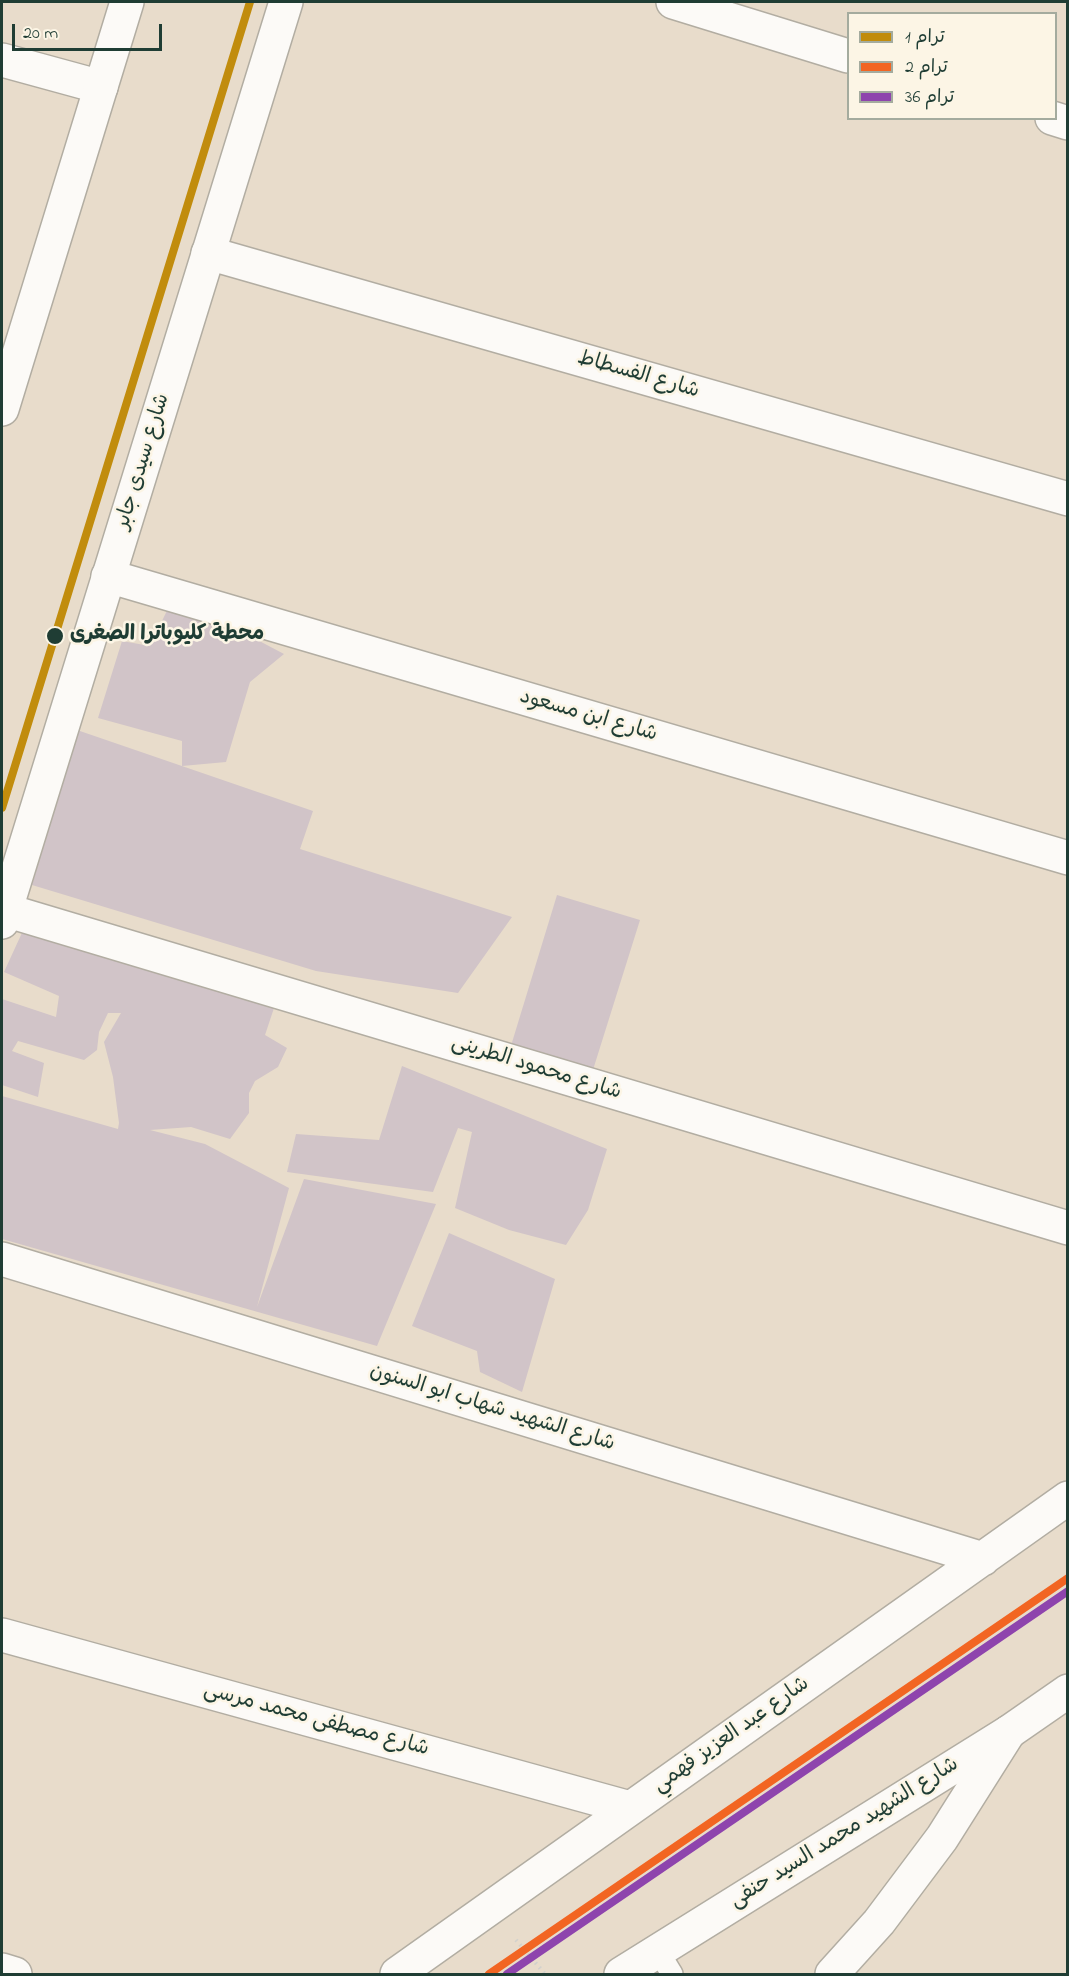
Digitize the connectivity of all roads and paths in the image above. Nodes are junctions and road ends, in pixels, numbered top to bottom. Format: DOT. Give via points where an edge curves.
graph roads {
  1 [pos="127,2"];
  2 [pos="286,2"];
  3 [pos="673,2"];
  4 [pos="847,55"];
  5 [pos="2,60"];
  6 [pos="101,87"];
  7 [pos="208,253"];
  8 [pos="2,410"];
  9 [pos="1068,499"];
  10 [pos="108,576"];
  11 [pos="1068,858"];
  12 [pos="3,916"];
  13 [pos="1068,1228"];
  14 [pos="2,1259"];
  15 [pos="1068,1498"];
  16 [pos="983,1559"];
  17 [pos="2,1635"];
  18 [pos="1068,1691"];
  19 [pos="1009,1732"];
  20 [pos="630,1808"];
  21 [pos="665,1963"];
  22 [pos="2,1970"];
  23 [pos="15,1974"];
  24 [pos="398,1974"];
  25 [pos="621,1974"];
  26 [pos="832,1974"];
  1 -- 6 [label="street"];
  2 -- 7 [label="street, شارع سيدى جابر"];
  3 -- 4 [label="street"];
  5 -- 6 [label="street"];
  6 -- 8 [label="street"];
  7 -- 9 [label="street, شارع الفسطاط"];
  7 -- 10 [label="street, شارع سيدى جابر"];
  10 -- 11 [label="street, شارع ابن مسعود"];
  10 -- 12 [label="street, شارع سيدى جابر"];
  12 -- 13 [label="street, شارع محمود الطرينى"];
  14 -- 16 [label="street, شارع الشهيد شهاب ابو السنون"];
  15 -- 16 [label="street, شارع عبد العزيز فهمي"];
  16 -- 20 [label="street, شارع عبد العزيز فهمي"];
  17 -- 20 [label="street, شارع مصطفى محمد مرسى"];
  18 -- 19 [label="street, شارع الشهيد محمد السيد حنفى"];
  19 -- 21 [label="street, شارع الشهيد محمد السيد حنفى"];
  19 -- 26 [label="street" via="942,1838 879,1922"];
  20 -- 24 [label="street, شارع عبد العزيز فهمي"];
  21 -- 25 [label="street, شارع الشهيد محمد السيد حنفى"];
  22 -- 23 [label="street"];
}
